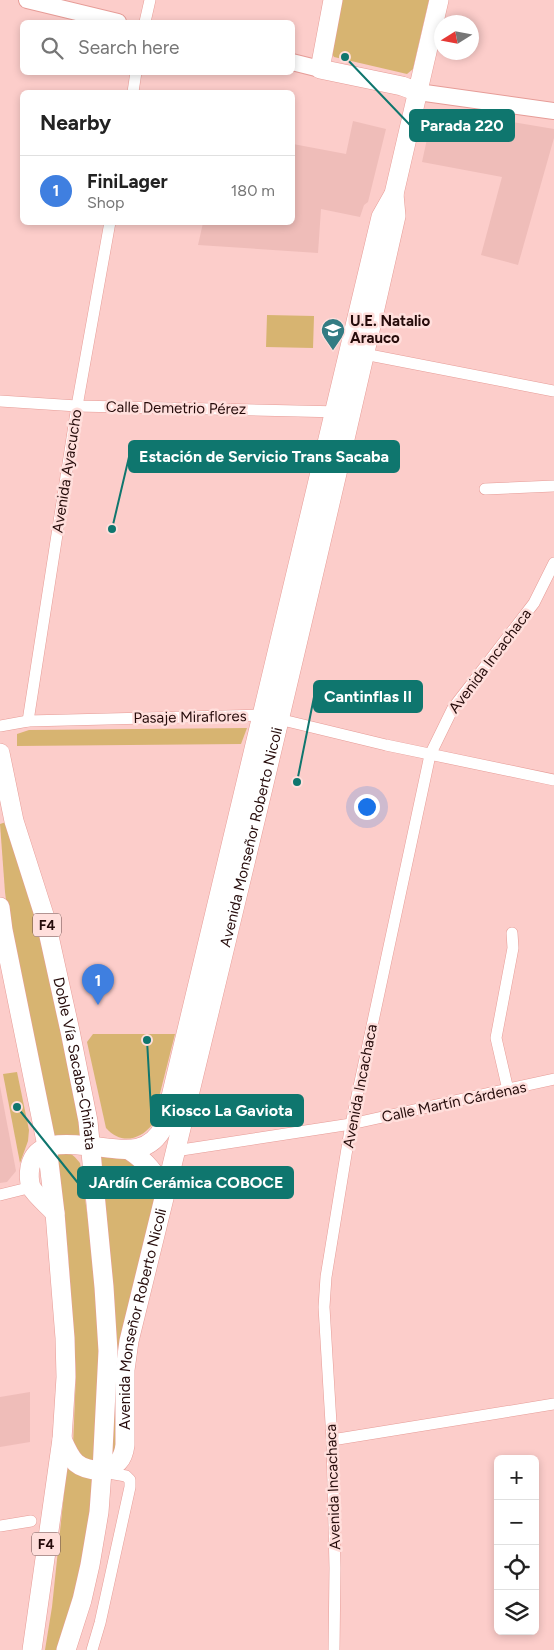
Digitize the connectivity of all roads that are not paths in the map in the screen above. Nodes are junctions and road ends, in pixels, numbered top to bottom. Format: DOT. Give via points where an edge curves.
graph roads {
  1 [pos="27,0"];
  2 [pos="150,0"];
  3 [pos="333,0"];
  4 [pos="439,0"];
  5 [pos="110,20"];
  6 [pos="145,20"];
  7 [pos="295,63"];
  8 [pos="320,69"];
  9 [pos="136,75"];
  10 [pos="133,90"];
  11 [pos="418,92"];
  12 [pos="554,112"];
  13 [pos="109,225"];
  14 [pos="357,352"];
  15 [pos="554,391"];
  16 [pos="0,401"];
  17 [pos="77,406"];
  18 [pos="343,412"];
  19 [pos="554,486"];
  20 [pos="485,489"];
  21 [pos="554,563"];
  22 [pos="271,717"];
  23 [pos="28,721"];
  24 [pos="0,726"];
  25 [pos="0,753"];
  26 [pos="430,755"];
  27 [pos="554,780"];
  28 [pos="0,908"];
  29 [pos="512,933"];
  30 [pos="554,1079"];
  31 [pos="508,1090"];
  32 [pos="351,1124"];
  33 [pos="48,1146"];
  34 [pos="90,1146"];
  35 [pos="129,1150"];
  36 [pos="175,1151"];
  37 [pos="32,1187"];
  38 [pos="166,1192"];
  39 [pos="0,1195"];
  40 [pos="55,1213"];
  41 [pos="554,1404"];
  42 [pos="62,1439"];
  43 [pos="332,1440"];
  44 [pos="102,1472"];
  45 [pos="31,1521"];
  46 [pos="0,1526"];
  47 [pos="32,1650"];
  48 [pos="66,1650"];
  49 [pos="92,1650"];
  50 [pos="334,1650"];
  1 -- 5 [label="main road"];
  2 -- 6 [label="street"];
  3 -- 8 [label="main road"];
  4 -- 11 [label="main road, Avenida Monseñor Roberto Nicoli"];
  7 -- 8 [label="main road"];
  8 -- 11 [label="main road"];
  9 -- 10 [label="street"];
  11 -- 12 [label="main road"];
  11 -- 14 [label="main road, Avenida Monseñor Roberto Nicoli" via="394,194 396,216"];
  13 -- 17 [label="street, Avenida Ayacucho"];
  14 -- 15 [label="street"];
  14 -- 18 [label="main road, Avenida Monseñor Roberto Nicoli"];
  16 -- 17 [label="street, Calle Demetrio Pérez"];
  17 -- 18 [label="street, Calle Demetrio Pérez"];
  17 -- 23 [label="street, Avenida Ayacucho"];
  18 -- 22 [label="main road, Avenida Monseñor Roberto Nicoli"];
  19 -- 20 [label="street"];
  21 -- 26 [label="street, Avenida Incachaca" via="534,602 453,708"];
  22 -- 23 [label="street, Pasaje Miraflores"];
  22 -- 26 [label="street, Pasaje Miraflores"];
  22 -- 35 [label="main road, Avenida Monseñor Roberto Nicoli" via="164,1126 150,1143"];
  22 -- 36 [label="main road, Avenida Monseñor Roberto Nicoli"];
  23 -- 24 [label="street, Pasaje Miraflores"];
  25 -- 34 [label="main road, Doble Vía Sacaba-Chiñata / F4" via="14,821 45,918 88,1121"];
  26 -- 27 [label="street, Pasaje Miraflores"];
  26 -- 32 [label="street, Avenida Incachaca"];
  28 -- 33 [label="main road, F4"];
  29 -- 31 [label="street" via="513,948 496,1038"];
  30 -- 31 [label="street, Calle Martín Cárdenas"];
  31 -- 32 [label="street, Calle Martín Cárdenas"];
  32 -- 36 [label="street, Calle Martín Cárdenas"];
  32 -- 43 [label="street, Avenida Incachaca" via="324,1307"];
  33 -- 34 [label="main road, Avenida Monseñor Roberto Nicoli"];
  33 -- 37 [label="main road" via="32,1160"];
  33 -- 40 [label="main road, F4"];
  34 -- 35 [label="main road, Avenida Monseñor Roberto Nicoli"];
  34 -- 44 [label="main road, Doble Vía Sacaba-Chiñata / F4" via="108,1351"];
  35 -- 38 [label="main road" via="142,1158"];
  36 -- 38 [label="main road, Avenida Monseñor Roberto Nicoli"];
  37 -- 39 [label="street"];
  37 -- 40 [label="main road"];
  38 -- 44 [label="main road, Avenida Monseñor Roberto Nicoli" via="129,1341 124,1456"];
  40 -- 42 [label="main road, F4" via="66,1377"];
  41 -- 43 [label="street"];
  42 -- 44 [label="main road, F4" via="74,1463"];
  42 -- 47 [label="main road, F4"];
  43 -- 50 [label="street, Avenida Incachaca"];
  44 -- 48 [label="main road, F4" via="90,1565"];
  44 -- 49 [label="street" via="126,1476 130,1487"];
  45 -- 46 [label="street"];
}
